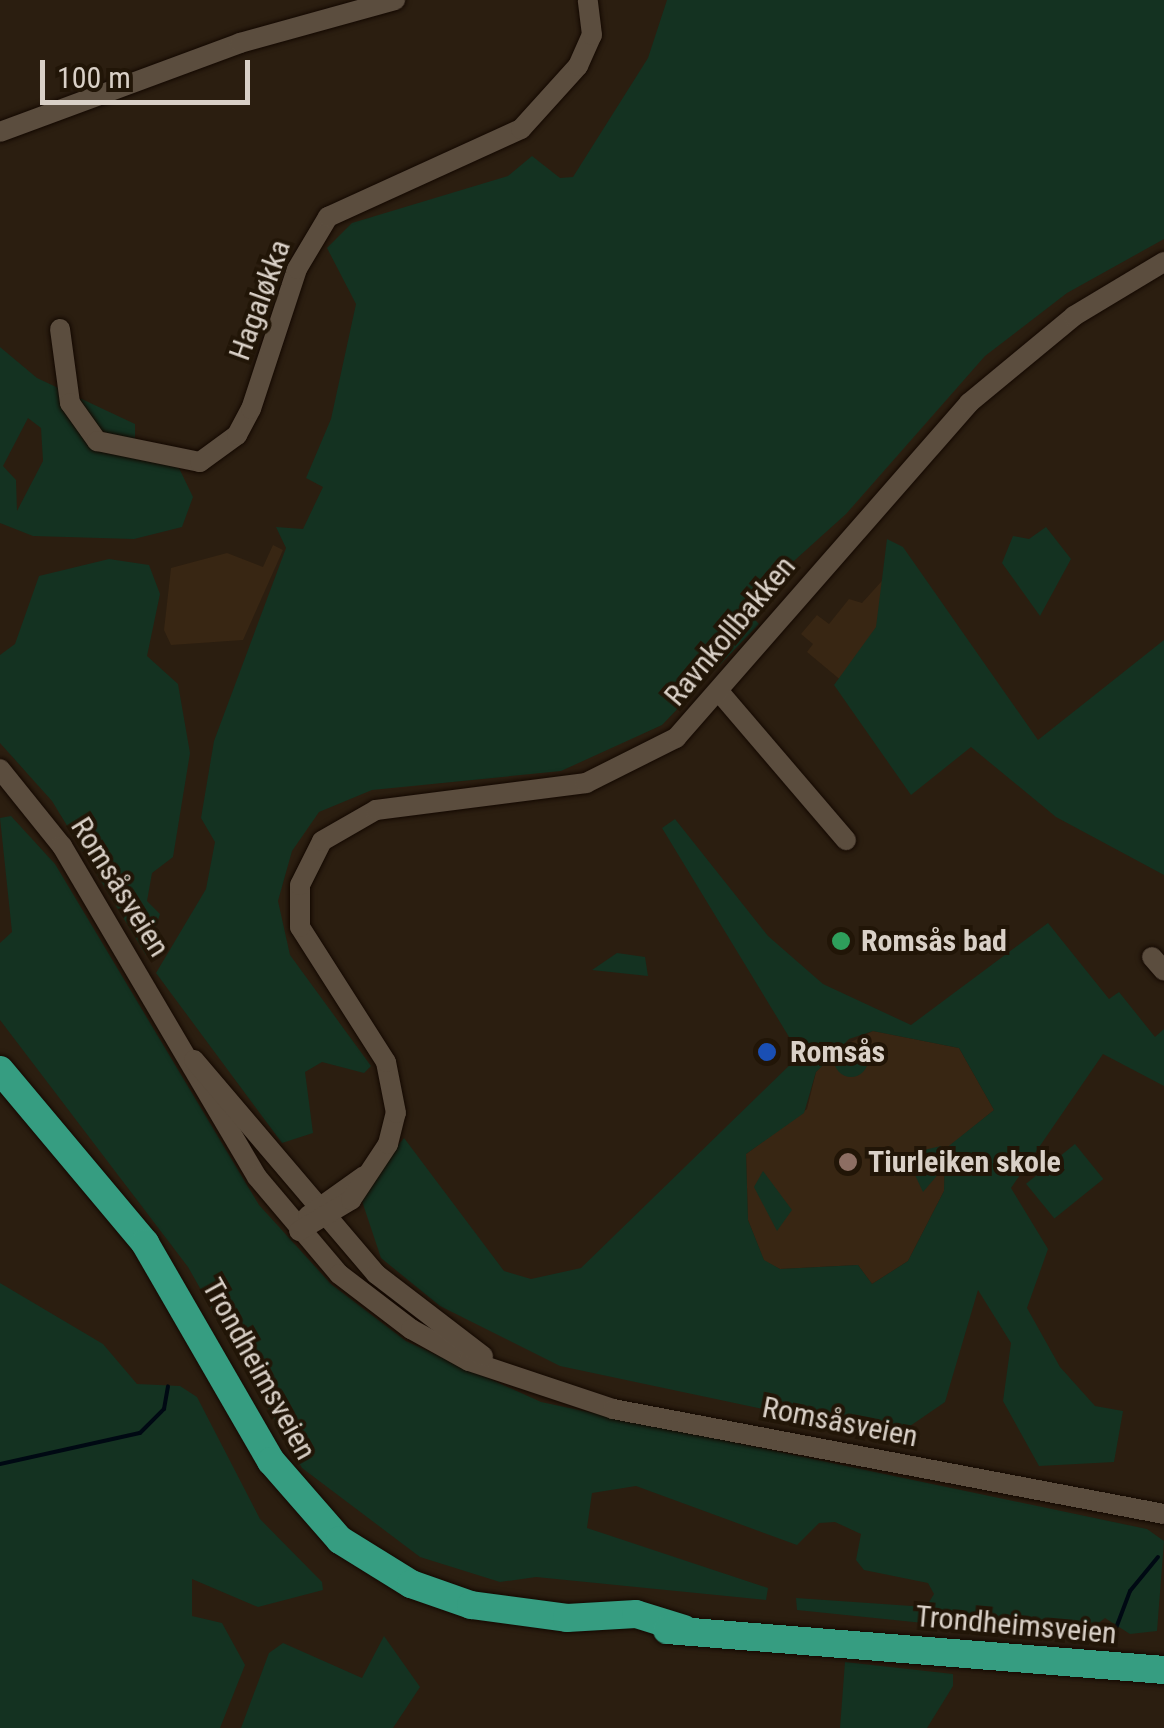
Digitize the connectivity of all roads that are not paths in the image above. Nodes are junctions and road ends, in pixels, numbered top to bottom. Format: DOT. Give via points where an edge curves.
graph roads {
  1 [pos="395,0"];
  2 [pos="588,0"];
  3 [pos="0,132"];
  4 [pos="1164,262"];
  5 [pos="60,329"];
  6 [pos="722,695"];
  7 [pos="0,769"];
  8 [pos="846,840"];
  9 [pos="179,1043"];
  10 [pos="0,1070"];
  11 [pos="320,1213"];
  12 [pos="299,1231"];
  13 [pos="510,1374"];
  14 [pos="1164,1514"];
  15 [pos="1164,1670"];
  1 -- 3 [label="street" via="240,43"];
  2 -- 5 [label="street, Hagaløkka" via="592,34 578,66 521,129 328,218 297,269 252,409 236,435 200,462 97,441 70,403"];
  4 -- 6 [label="street, Ravnkollbakken" via="1074,316 962,410"];
  6 -- 8 [label="street"];
  6 -- 11 [label="street, Ravnkollbakken" via="676,738 603,777 376,810 341,825 314,851 300,885 300,927 386,1062 396,1100 388,1144 364,1176"];
  7 -- 9 [label="street, Romsåsveien" via="62,846"];
  9 -- 11 [label="street, Romsåsveien"];
  9 -- 12 [label="street, Romsåsveien" via="230,1137"];
  10 -- 15 [label="highway, Trondheimsveien" via="145,1243 271,1462 327,1529 432,1593 583,1619"];
  11 -- 12 [label="street, Ravnkollbakken"];
  11 -- 13 [label="street, Romsåsveien" via="397,1294"];
  12 -- 13 [label="street, Romsåsveien" via="390,1315"];
  13 -- 14 [label="street, Romsåsveien" via="613,1409"];
}
